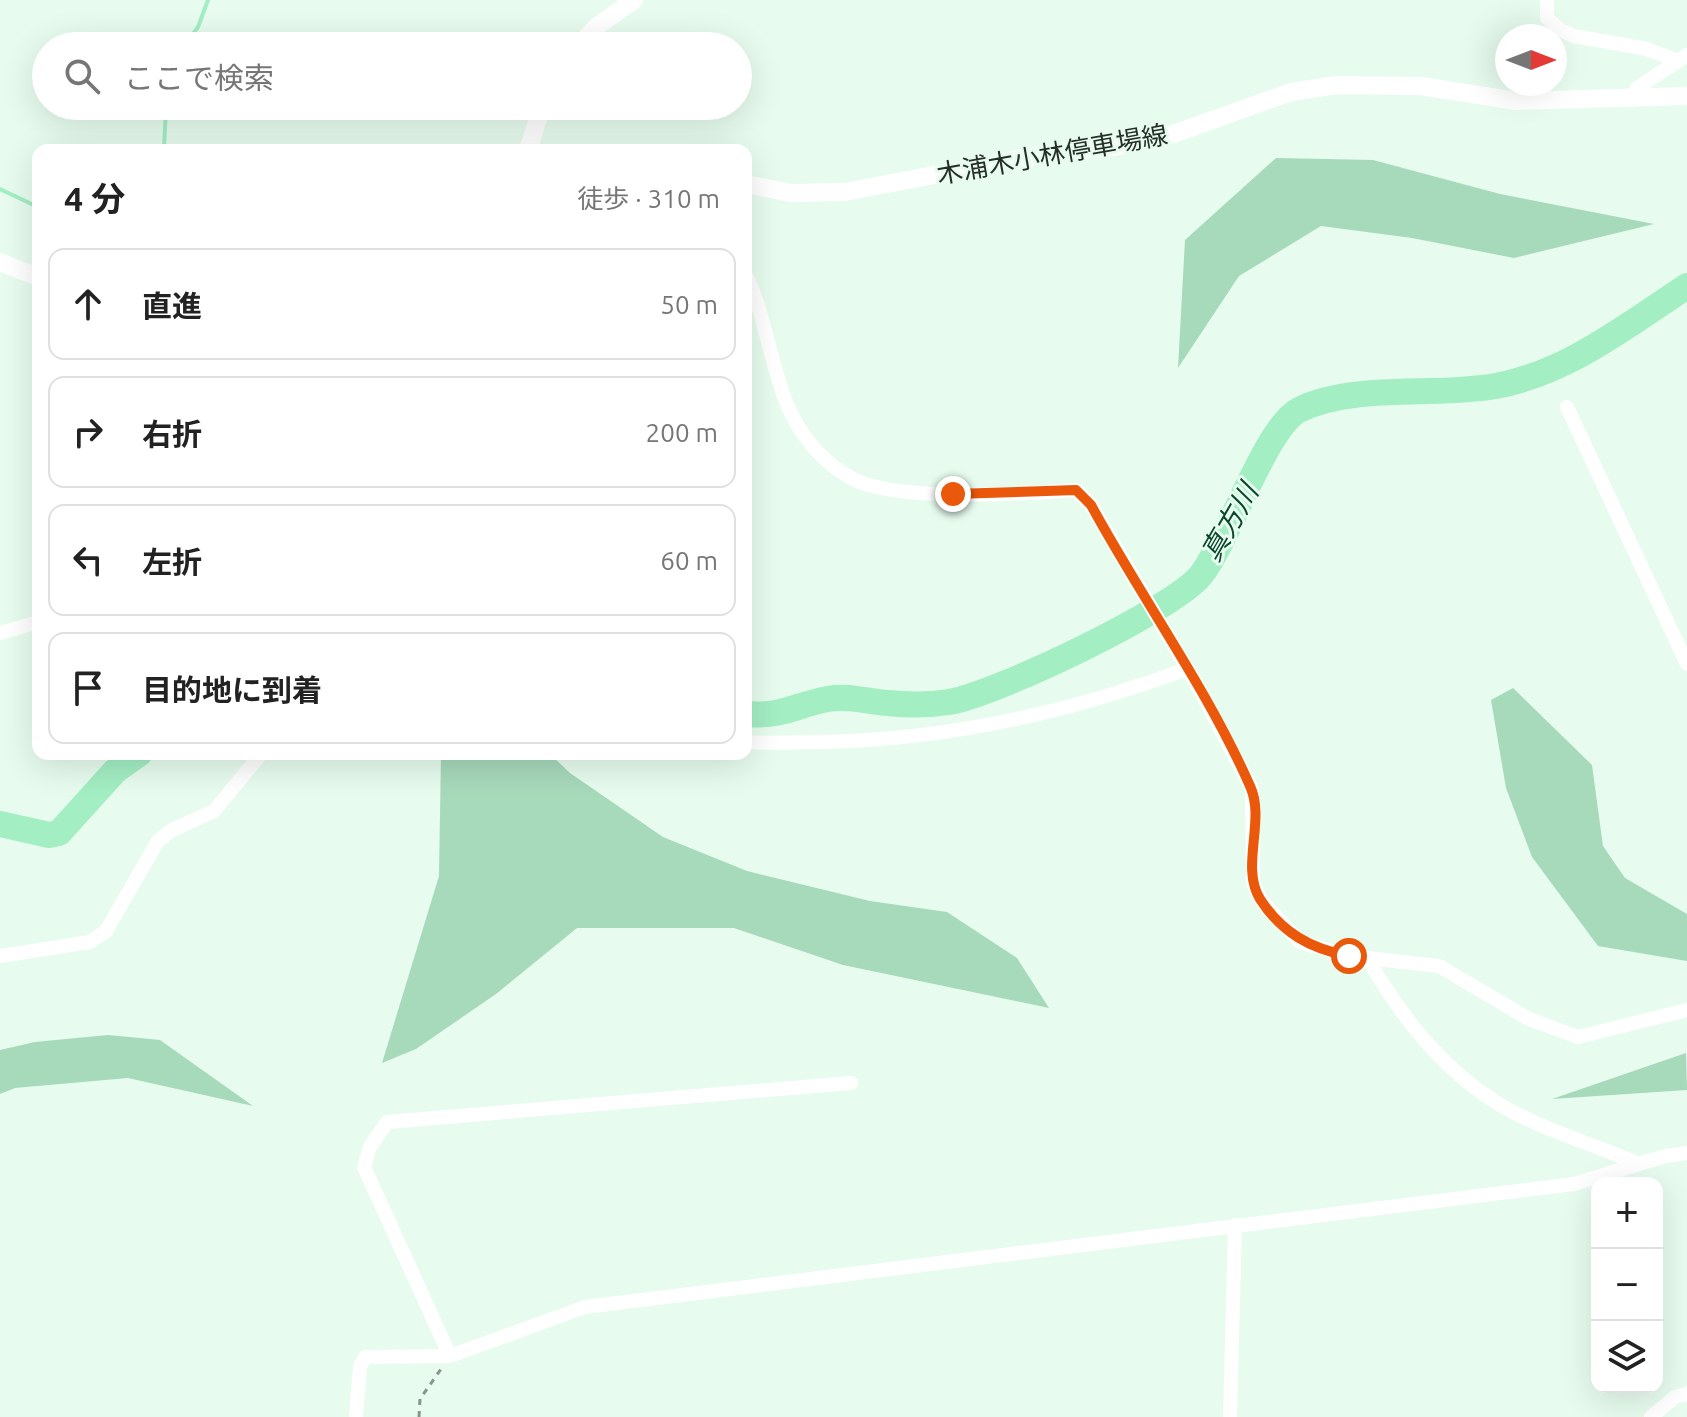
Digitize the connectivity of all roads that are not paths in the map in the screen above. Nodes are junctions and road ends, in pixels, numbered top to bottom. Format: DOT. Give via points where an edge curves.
graph roads {
  1 [pos="634,0"];
  2 [pos="1547,0"];
  3 [pos="592,32"];
  4 [pos="1683,58"];
  5 [pos="1687,96"];
  6 [pos="1633,100"];
  7 [pos="538,120"];
  8 [pos="530,144"];
  9 [pos="752,185"];
  10 [pos="0,262"];
  11 [pos="32,275"];
  12 [pos="752,294"];
  13 [pos="1567,407"];
  14 [pos="32,624"];
  15 [pos="0,633"];
  16 [pos="1183,664"];
  17 [pos="1687,664"];
  18 [pos="752,742"];
  19 [pos="256,760"];
  20 [pos="0,956"];
  21 [pos="1367,958"];
  22 [pos="1687,1010"];
  23 [pos="851,1083"];
  24 [pos="1687,1153"];
  25 [pos="1639,1164"];
  26 [pos="1235,1225"];
  27 [pos="450,1356"];
  28 [pos="1687,1394"];
  29 [pos="356,1417"];
  30 [pos="1230,1417"];
  31 [pos="1651,1417"];
  1 -- 3 [label="main road"];
  2 -- 4 [label="street" via="1547,18 1560,30"];
  4 -- 6 [label="street" via="1637,88"];
  5 -- 6 [label="main road, 木浦木小林停車場線"];
  6 -- 9 [label="main road, 木浦木小林停車場線" via="1516,101 1421,86 1336,85 1291,92 1173,134 1113,147 1056,152 844,192 791,193"];
  7 -- 8 [label="main road"];
  10 -- 11 [label="main road"];
  12 -- 16 [label="street" via="787,404 802,435 823,459 854,480 894,488 953,494 1076,490 1091,505"];
  13 -- 17 [label="street"];
  14 -- 15 [label="street"];
  16 -- 18 [label="street" via="1121,693 970,730 857,741"];
  16 -- 21 [label="street" via="1252,789 1253,883 1261,900 1300,942"];
  19 -- 20 [label="street" via="214,811 158,841 106,931 90,942"];
  21 -- 22 [label="street" via="1439,966 1529,1019 1578,1037"];
  21 -- 25 [label="street" via="1402,1016 1496,1102"];
  23 -- 27 [label="street" via="387,1122 364,1167"];
  24 -- 25 [label="street"];
  25 -- 26 [label="street" via="1574,1184"];
  26 -- 27 [label="street" via="585,1307"];
  26 -- 30 [label="street"];
  27 -- 29 [label="street" via="365,1357"];
  28 -- 31 [label="street"];
}
